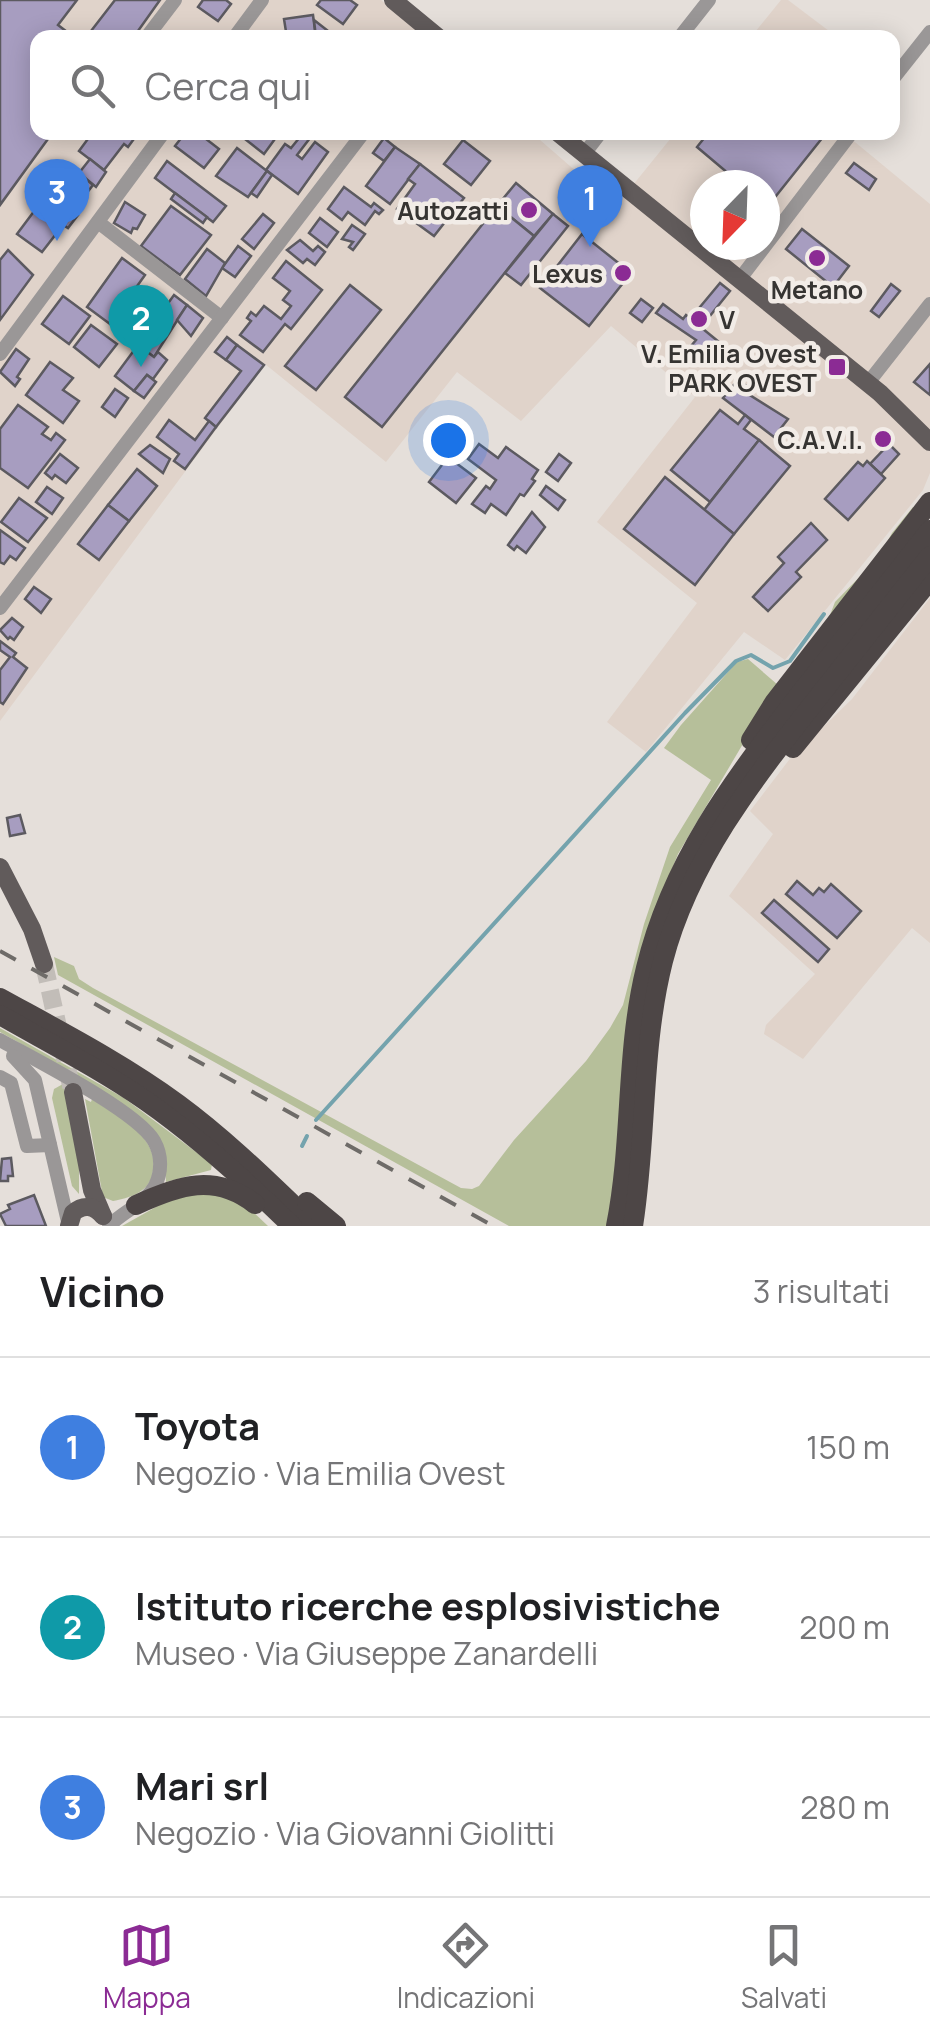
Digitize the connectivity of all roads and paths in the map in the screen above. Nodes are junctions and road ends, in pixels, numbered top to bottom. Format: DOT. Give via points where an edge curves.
graph roads {
  1 [pos="175,0"];
  2 [pos="262,0"];
  3 [pos="392,0"];
  4 [pos="709,0"];
  5 [pos="152,30"];
  6 [pos="240,30"];
  7 [pos="429,30"];
  8 [pos="685,30"];
  9 [pos="930,32"];
  10 [pos="900,70"];
  11 [pos="158,140"];
  12 [pos="358,140"];
  13 [pos="566,140"];
  14 [pos="595,140"];
  15 [pos="846,140"];
  16 [pos="584,154"];
  17 [pos="98,222"];
  18 [pos="739,280"];
  19 [pos="929,306"];
  20 [pos="222,318"];
  21 [pos="0,354"];
  22 [pos="874,388"];
  23 [pos="930,427"];
  24 [pos="930,442"];
  25 [pos="930,502"];
  26 [pos="930,530"];
  27 [pos="930,556"];
  28 [pos="930,580"];
  29 [pos="0,608"];
  30 [pos="0,866"];
  31 [pos="676,879"];
  32 [pos="680,908"];
  33 [pos="44,964"];
  34 [pos="0,998"];
  35 [pos="0,1016"];
  36 [pos="0,1044"];
  37 [pos="0,1076"];
  38 [pos="71,1085"];
  39 [pos="227,1143"];
  40 [pos="50,1145"];
  41 [pos="55,1167"];
  42 [pos="88,1167"];
  43 [pos="136,1205"];
  44 [pos="71,1221"];
  45 [pos="106,1223"];
  46 [pos="280,1226"];
  47 [pos="292,1226"];
  48 [pos="315,1226"];
  49 [pos="336,1226"];
  50 [pos="616,1226"];
  51 [pos="633,1226"];
  1 -- 5 [label="street"];
  2 -- 6 [label="street"];
  3 -- 7 [label="main road"];
  4 -- 8 [label="street"];
  9 -- 10 [label="street"];
  11 -- 17 [label="street"];
  12 -- 20 [label="street"];
  13 -- 16 [label="main road"];
  14 -- 16 [label="street"];
  15 -- 18 [label="street"];
  16 -- 18 [label="main road"];
  17 -- 20 [label="street"];
  17 -- 21 [label="street"];
  18 -- 22 [label="main road"];
  19 -- 22 [label="street" via="888,357"];
  20 -- 29 [label="street"];
  22 -- 23 [label="main road"];
  22 -- 24 [label="main road"];
  25 -- 31 [label="highway" via="764,718 693,833"];
  26 -- 31 [label="highway" via="734,782"];
  27 -- 32 [label="highway" via="747,790"];
  28 -- 32 [label="highway" via="752,794"];
  30 -- 33 [label="main road"];
  31 -- 50 [label="highway" via="640,996"];
  32 -- 51 [label="highway" via="653,1009"];
  34 -- 39 [label="highway" via="142,1079"];
  35 -- 47 [label="highway" via="164,1114"];
  36 -- 38 [label="street"];
  36 -- 40 [label="street" via="35,1080"];
  37 -- 40 [label="street" via="11,1083 27,1146"];
  38 -- 41 [label="street" via="57,1079 47,1092"];
  38 -- 42 [label="main road"];
  38 -- 43 [label="street" via="132,1119 154,1141 158,1176"];
  39 -- 48 [label="highway"];
  39 -- 49 [label="highway"];
  40 -- 41 [label="street"];
  41 -- 44 [label="street"];
  42 -- 44 [label="main road"];
  42 -- 45 [label="main road"];
  43 -- 45 [label="street"];
  43 -- 46 [label="highway" via="178,1187 212,1184 242,1194"];
  44 -- 45 [label="main road" via="91,1206"];
}
